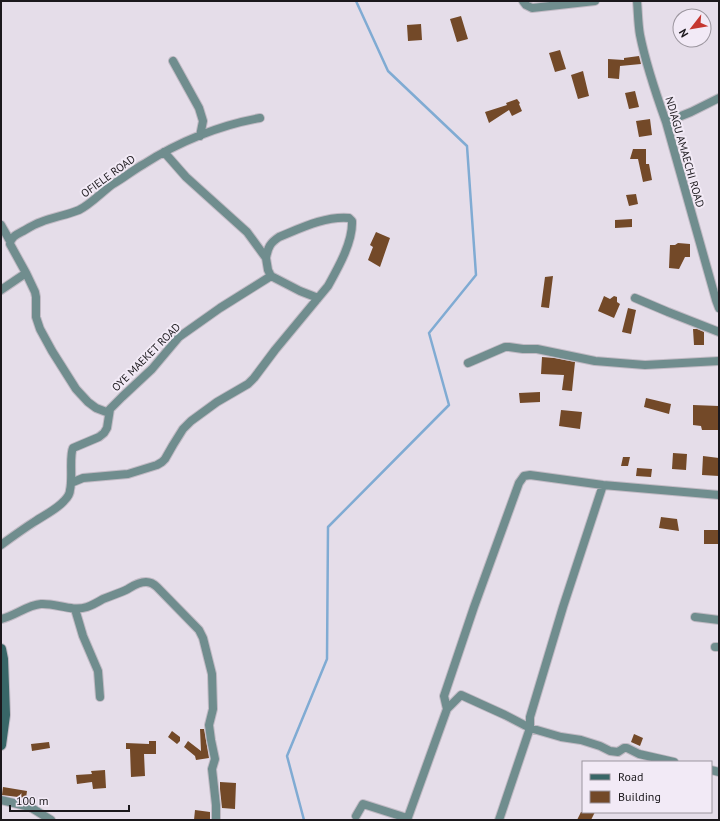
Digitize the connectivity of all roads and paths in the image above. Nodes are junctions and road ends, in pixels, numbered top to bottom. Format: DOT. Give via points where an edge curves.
graph roads {
  1 [pos="523,1"];
  2 [pos="595,1"];
  3 [pos="637,1"];
  4 [pos="173,61"];
  5 [pos="719,98"];
  6 [pos="260,118"];
  7 [pos="666,122"];
  8 [pos="200,136"];
  9 [pos="164,152"];
  10 [pos="1,225"];
  11 [pos="10,241"];
  12 [pos="266,258"];
  13 [pos="26,273"];
  14 [pos="271,276"];
  15 [pos="1,290"];
  16 [pos="318,298"];
  17 [pos="635,298"];
  18 [pos="719,308"];
  19 [pos="719,332"];
  20 [pos="719,361"];
  21 [pos="468,363"];
  22 [pos="109,413"];
  23 [pos="71,483"];
  24 [pos="603,485"];
  25 [pos="719,495"];
  26 [pos="1,545"];
  27 [pos="75,609"];
  28 [pos="695,617"];
  29 [pos="1,619"];
  30 [pos="719,620"];
  31 [pos="1,649"];
  32 [pos="100,697"];
  33 [pos="448,709"];
  34 [pos="530,728"];
  35 [pos="1,745"];
  36 [pos="670,761"];
  37 [pos="1,800"];
  38 [pos="356,816"];
  39 [pos="407,819"];
  40 [pos="51,820"];
  41 [pos="216,820"];
  42 [pos="498,820"];
  1 -- 2 [label="street" via="526,6 532,8"];
  3 -- 7 [label="street, NDIAGU AMAECHI ROAD" via="646,61"];
  4 -- 8 [label="street" via="199,108 203,121"];
  5 -- 7 [label="street"];
  6 -- 8 [label="street, OFIELE ROAD" via="218,128"];
  7 -- 18 [label="street, NDIAGU AMAECHI ROAD"];
  8 -- 9 [label="street, OFIELE ROAD"];
  9 -- 11 [label="street, OFIELE ROAD" via="86,206 41,222 17,234"];
  9 -- 12 [label="street" via="186,177 247,232"];
  10 -- 11 [label="street"];
  11 -- 13 [label="street" via="11,248"];
  12 -- 14 [label="street"];
  12 -- 16 [label="street" via="269,245 280,236 326,220 351,219 349,243 334,276"];
  13 -- 15 [label="street"];
  13 -- 22 [label="street" via="35,292 36,317 52,352 76,389 88,402"];
  14 -- 16 [label="street"];
  14 -- 22 [label="street, OYE MAEKET ROAD" via="184,332"];
  16 -- 23 [label="street" via="254,378 191,422 162,462 128,474 83,478"];
  17 -- 19 [label="street"];
  20 -- 21 [label="street" via="645,364 595,360 537,349 509,347"];
  22 -- 23 [label="street, OYE MAEKET ROAD" via="104,433 73,448"];
  23 -- 26 [label="street, OYE MAEKET ROAD" via="70,492 65,500"];
  24 -- 25 [label="street"];
  24 -- 33 [label="street" via="524,476 474,607 444,696"];
  24 -- 34 [label="street" via="563,607 530,717"];
  27 -- 29 [label="street" via="40,604"];
  27 -- 32 [label="street" via="96,668"];
  27 -- 41 [label="street" via="86,608 134,585 150,582 199,630 212,674 213,709 209,725 216,759 212,769"];
  28 -- 30 [label="street"];
  31 -- 35 [label="main road" via="5,715"];
  33 -- 34 [label="street" via="461,695"];
  33 -- 39 [label="street"];
  34 -- 36 [label="street" via="581,740 610,751 618,752 627,748 638,754"];
  34 -- 42 [label="street"];
  37 -- 40 [label="street" via="30,807"];
  38 -- 39 [label="street" via="363,804"];
}
